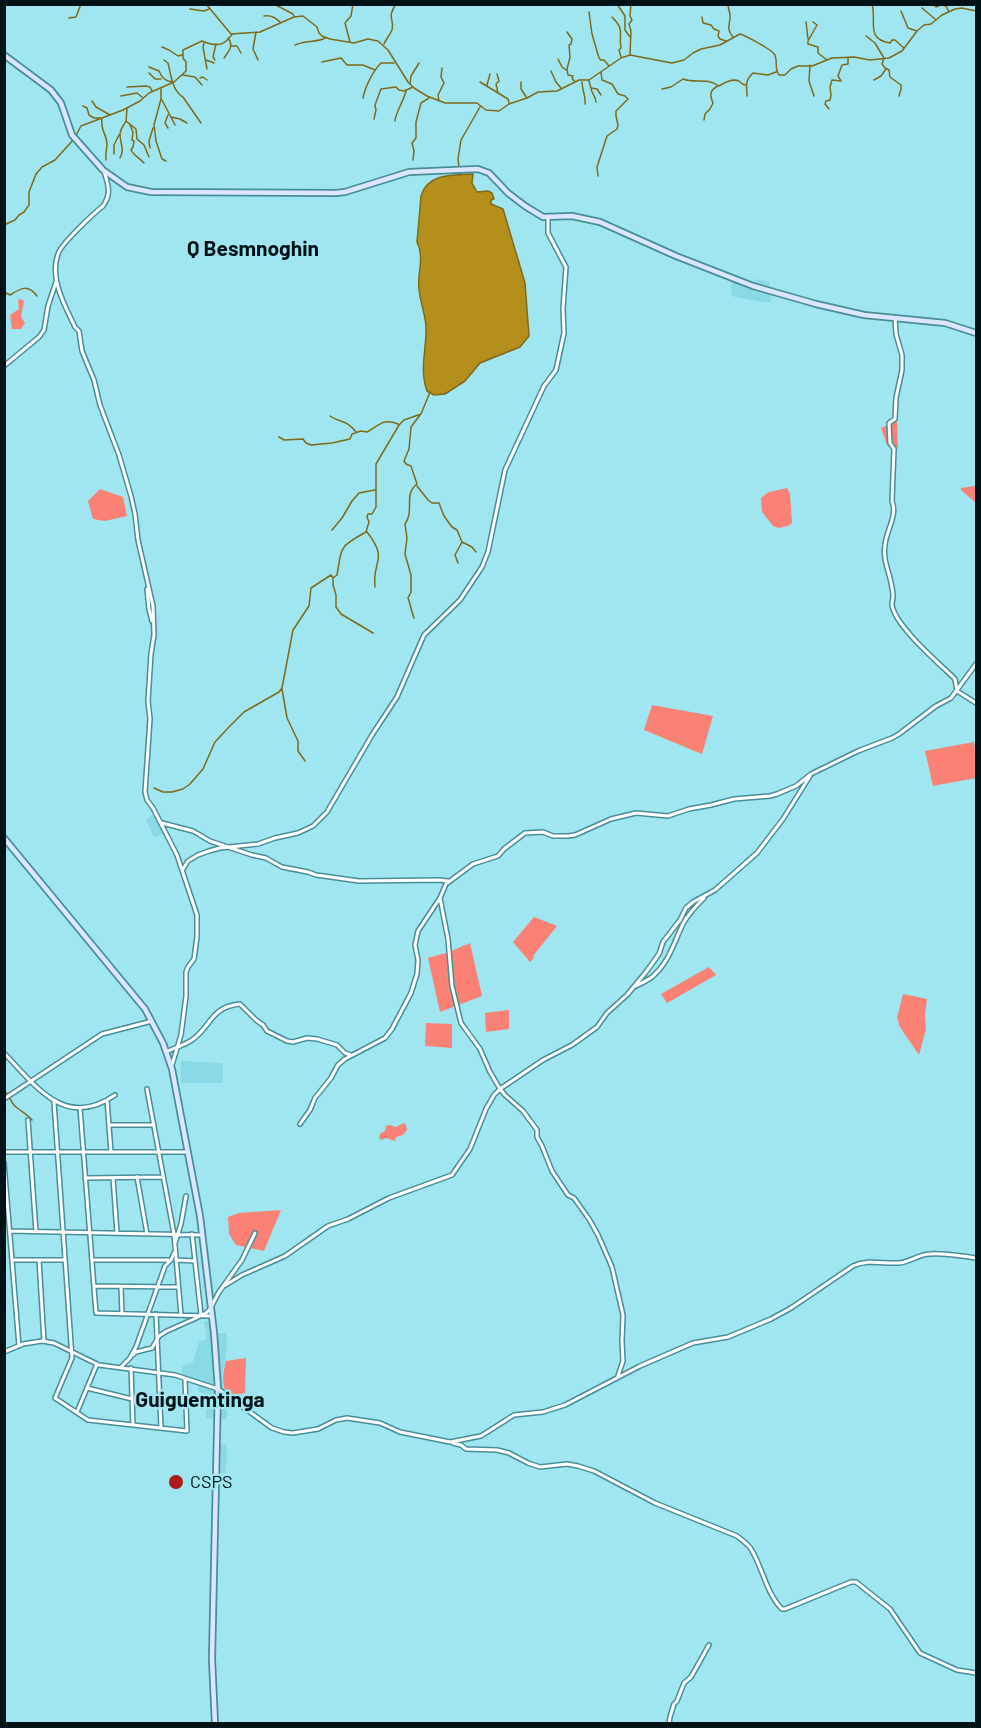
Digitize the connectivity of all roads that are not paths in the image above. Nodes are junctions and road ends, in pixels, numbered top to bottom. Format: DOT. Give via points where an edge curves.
graph roads {
  1 [pos="4,55"];
  2 [pos="103,170"];
  3 [pos="548,218"];
  4 [pos="57,280"];
  5 [pos="895,318"];
  6 [pos="976,333"];
  7 [pos="4,366"];
  8 [pos="976,664"];
  9 [pos="957,691"];
  10 [pos="976,703"];
  11 [pos="811,774"];
  12 [pos="160,823"];
  13 [pos="4,838"];
  14 [pos="231,847"];
  15 [pos="182,870"];
  16 [pos="449,882"];
  17 [pos="705,897"];
  18 [pos="440,898"];
  19 [pos="633,988"];
  20 [pos="152,1021"];
  21 [pos="177,1046"];
  22 [pos="166,1052"];
  23 [pos="4,1053"];
  24 [pos="354,1055"];
  25 [pos="172,1070"];
  26 [pos="31,1081"];
  27 [pos="147,1089"];
  28 [pos="500,1089"];
  29 [pos="115,1095"];
  30 [pos="4,1099"];
  31 [pos="107,1100"];
  32 [pos="54,1102"];
  33 [pos="80,1107"];
  34 [pos="28,1120"];
  35 [pos="300,1124"];
  36 [pos="109,1125"];
  37 [pos="154,1125"];
  38 [pos="4,1152"];
  39 [pos="30,1152"];
  40 [pos="57,1152"];
  41 [pos="83,1152"];
  42 [pos="111,1152"];
  43 [pos="159,1152"];
  44 [pos="188,1152"];
  45 [pos="4,1163"];
  46 [pos="163,1177"];
  47 [pos="85,1178"];
  48 [pos="113,1178"];
  49 [pos="137,1178"];
  50 [pos="186,1196"];
  51 [pos="10,1232"];
  52 [pos="36,1232"];
  53 [pos="63,1232"];
  54 [pos="90,1233"];
  55 [pos="117,1233"];
  56 [pos="255,1233"];
  57 [pos="147,1234"];
  58 [pos="176,1234"];
  59 [pos="192,1234"];
  60 [pos="202,1234"];
  61 [pos="976,1258"];
  62 [pos="12,1260"];
  63 [pos="39,1260"];
  64 [pos="65,1260"];
  65 [pos="92,1260"];
  66 [pos="173,1260"];
  67 [pos="195,1261"];
  68 [pos="94,1286"];
  69 [pos="224,1286"];
  70 [pos="121,1287"];
  71 [pos="157,1287"];
  72 [pos="178,1287"];
  73 [pos="210,1309"];
  74 [pos="122,1314"];
  75 [pos="147,1314"];
  76 [pos="156,1314"];
  77 [pos="181,1315"];
  78 [pos="201,1316"];
  79 [pos="211,1316"];
  80 [pos="44,1341"];
  81 [pos="157,1341"];
  82 [pos="19,1346"];
  83 [pos="4,1352"];
  84 [pos="71,1352"];
  85 [pos="130,1358"];
  86 [pos="97,1364"];
  87 [pos="121,1367"];
  88 [pos="131,1368"];
  89 [pos="158,1372"];
  90 [pos="618,1377"];
  91 [pos="185,1378"];
  92 [pos="87,1388"];
  93 [pos="218,1389"];
  94 [pos="132,1399"];
  95 [pos="77,1413"];
  96 [pos="133,1425"];
  97 [pos="161,1428"];
  98 [pos="450,1442"];
  99 [pos="709,1645"];
  100 [pos="976,1672"];
  101 [pos="215,1724"];
  102 [pos="669,1724"];
  1 -- 2 [label="street" via="57,96 74,137"];
  2 -- 3 [label="street" via="127,187 144,192 269,194 345,192 409,172 478,169 489,173 502,189 525,206"];
  2 -- 4 [label="street" via="108,199 62,246 57,254"];
  3 -- 5 [label="street" via="572,216 600,222 753,286 852,313"];
  3 -- 14 [label="street" via="548,233 566,267 564,333 556,370 544,386 505,470 482,567 460,600 424,635 397,697 327,812 313,826 298,833"];
  4 -- 7 [label="street" via="44,330"];
  4 -- 12 [label="street" via="79,332 126,479 153,606 145,792"];
  5 -- 6 [label="street" via="945,323"];
  5 -- 9 [label="street" via="902,363 895,419 889,423 894,449 894,506 884,549 892,605 905,628 955,679"];
  8 -- 9 [label="street"];
  9 -- 10 [label="street"];
  9 -- 11 [label="street" via="892,738"];
  11 -- 16 [label="street" via="796,786 770,796 734,799 668,816 636,813 610,819 575,835 525,833 498,856 473,864"];
  11 -- 17 [label="street" via="757,853"];
  12 -- 14 [label="street"];
  12 -- 15 [label="street"];
  13 -- 20 [label="street"];
  14 -- 15 [label="street" via="198,855"];
  14 -- 16 [label="street" via="282,867 316,875"];
  15 -- 21 [label="street" via="195,906 197,930 194,959 186,972"];
  16 -- 18 [label="street"];
  17 -- 19 [label="street" via="686,908"];
  17 -- 19 [label="street" via="684,923 659,970"];
  18 -- 24 [label="street" via="418,931 417,974 404,1007 385,1038"];
  18 -- 28 [label="street" via="458,1011"];
  19 -- 28 [label="street" via="597,1027"];
  20 -- 22 [label="street"];
  20 -- 26 [label="street" via="102,1034"];
  21 -- 22 [label="street"];
  21 -- 24 [label="street" via="201,1032 218,1011 240,1004 267,1031 287,1041 317,1039"];
  21 -- 25 [label="street"];
  22 -- 25 [label="street"];
  23 -- 26 [label="street"];
  24 -- 35 [label="street" via="338,1065"];
  25 -- 44 [label="street"];
  26 -- 30 [label="street"];
  26 -- 32 [label="street"];
  27 -- 37 [label="street"];
  28 -- 69 [label="street" via="490,1100 470,1149 452,1175 328,1226 285,1256"];
  28 -- 90 [label="street" via="537,1130 552,1171 568,1195 582,1207 609,1258 623,1315 623,1361"];
  29 -- 31 [label="street"];
  31 -- 33 [label="street"];
  31 -- 36 [label="street"];
  32 -- 33 [label="street"];
  32 -- 40 [label="street"];
  33 -- 41 [label="street"];
  34 -- 39 [label="street"];
  36 -- 37 [label="street"];
  36 -- 42 [label="street"];
  37 -- 43 [label="street"];
  38 -- 39 [label="street"];
  39 -- 40 [label="street"];
  39 -- 52 [label="street"];
  40 -- 41 [label="street"];
  40 -- 53 [label="street"];
  41 -- 42 [label="street"];
  41 -- 47 [label="street"];
  42 -- 43 [label="street"];
  43 -- 44 [label="street"];
  43 -- 46 [label="street"];
  44 -- 60 [label="street"];
  45 -- 51 [label="street"];
  46 -- 49 [label="street"];
  46 -- 58 [label="street"];
  47 -- 48 [label="street"];
  47 -- 54 [label="street"];
  48 -- 49 [label="street"];
  48 -- 55 [label="street"];
  49 -- 57 [label="street"];
  50 -- 58 [label="street"];
  51 -- 52 [label="street"];
  51 -- 62 [label="street"];
  52 -- 53 [label="street"];
  53 -- 54 [label="street"];
  53 -- 64 [label="street"];
  54 -- 55 [label="street"];
  54 -- 65 [label="street"];
  55 -- 57 [label="street"];
  56 -- 69 [label="street"];
  57 -- 58 [label="street"];
  58 -- 59 [label="street"];
  58 -- 66 [label="street"];
  59 -- 60 [label="street"];
  59 -- 67 [label="street"];
  60 -- 73 [label="street"];
  61 -- 90 [label="street" via="931,1254 906,1262 860,1263 771,1319 728,1337 693,1343"];
  62 -- 63 [label="street"];
  62 -- 82 [label="street"];
  63 -- 64 [label="street"];
  63 -- 80 [label="street"];
  64 -- 84 [label="street"];
  65 -- 66 [label="street"];
  65 -- 68 [label="street"];
  66 -- 67 [label="street"];
  66 -- 71 [label="street" via="165,1266"];
  66 -- 72 [label="street"];
  67 -- 78 [label="street"];
  68 -- 70 [label="street"];
  68 -- 74 [label="street" via="96,1313"];
  69 -- 73 [label="street"];
  70 -- 71 [label="street"];
  70 -- 74 [label="street"];
  71 -- 72 [label="street"];
  71 -- 75 [label="street"];
  72 -- 77 [label="street"];
  73 -- 78 [label="street"];
  73 -- 79 [label="street"];
  74 -- 75 [label="street"];
  75 -- 76 [label="street"];
  75 -- 85 [label="street"];
  76 -- 77 [label="street"];
  76 -- 81 [label="street"];
  77 -- 78 [label="street"];
  78 -- 79 [label="street"];
  78 -- 81 [label="street" via="167,1331"];
  79 -- 93 [label="street"];
  80 -- 82 [label="street"];
  80 -- 84 [label="street"];
  81 -- 85 [label="street" via="152,1348"];
  81 -- 89 [label="street"];
  82 -- 83 [label="street"];
  84 -- 86 [label="street"];
  84 -- 95 [label="street" via="55,1398"];
  85 -- 87 [label="street"];
  86 -- 87 [label="street"];
  86 -- 92 [label="street"];
  87 -- 88 [label="street"];
  88 -- 89 [label="street"];
  88 -- 94 [label="street"];
  89 -- 91 [label="street"];
  89 -- 97 [label="street"];
  90 -- 98 [label="street" via="565,1405 514,1415 481,1436"];
  91 -- 93 [label="street"];
  91 -- 97 [label="street" via="187,1431"];
  92 -- 94 [label="street"];
  92 -- 95 [label="street"];
  93 -- 98 [label="street" via="272,1428 284,1432 318,1429 347,1418"];
  93 -- 101 [label="street" via="212,1659"];
  94 -- 96 [label="street"];
  95 -- 96 [label="street" via="88,1420"];
  96 -- 97 [label="street"];
  98 -- 100 [label="street" via="466,1449 509,1453 540,1467 567,1464 594,1471 639,1496 737,1536 751,1549 782,1609 856,1582 890,1609 920,1653 957,1670"];
  99 -- 102 [label="street" via="684,1683"];
}
